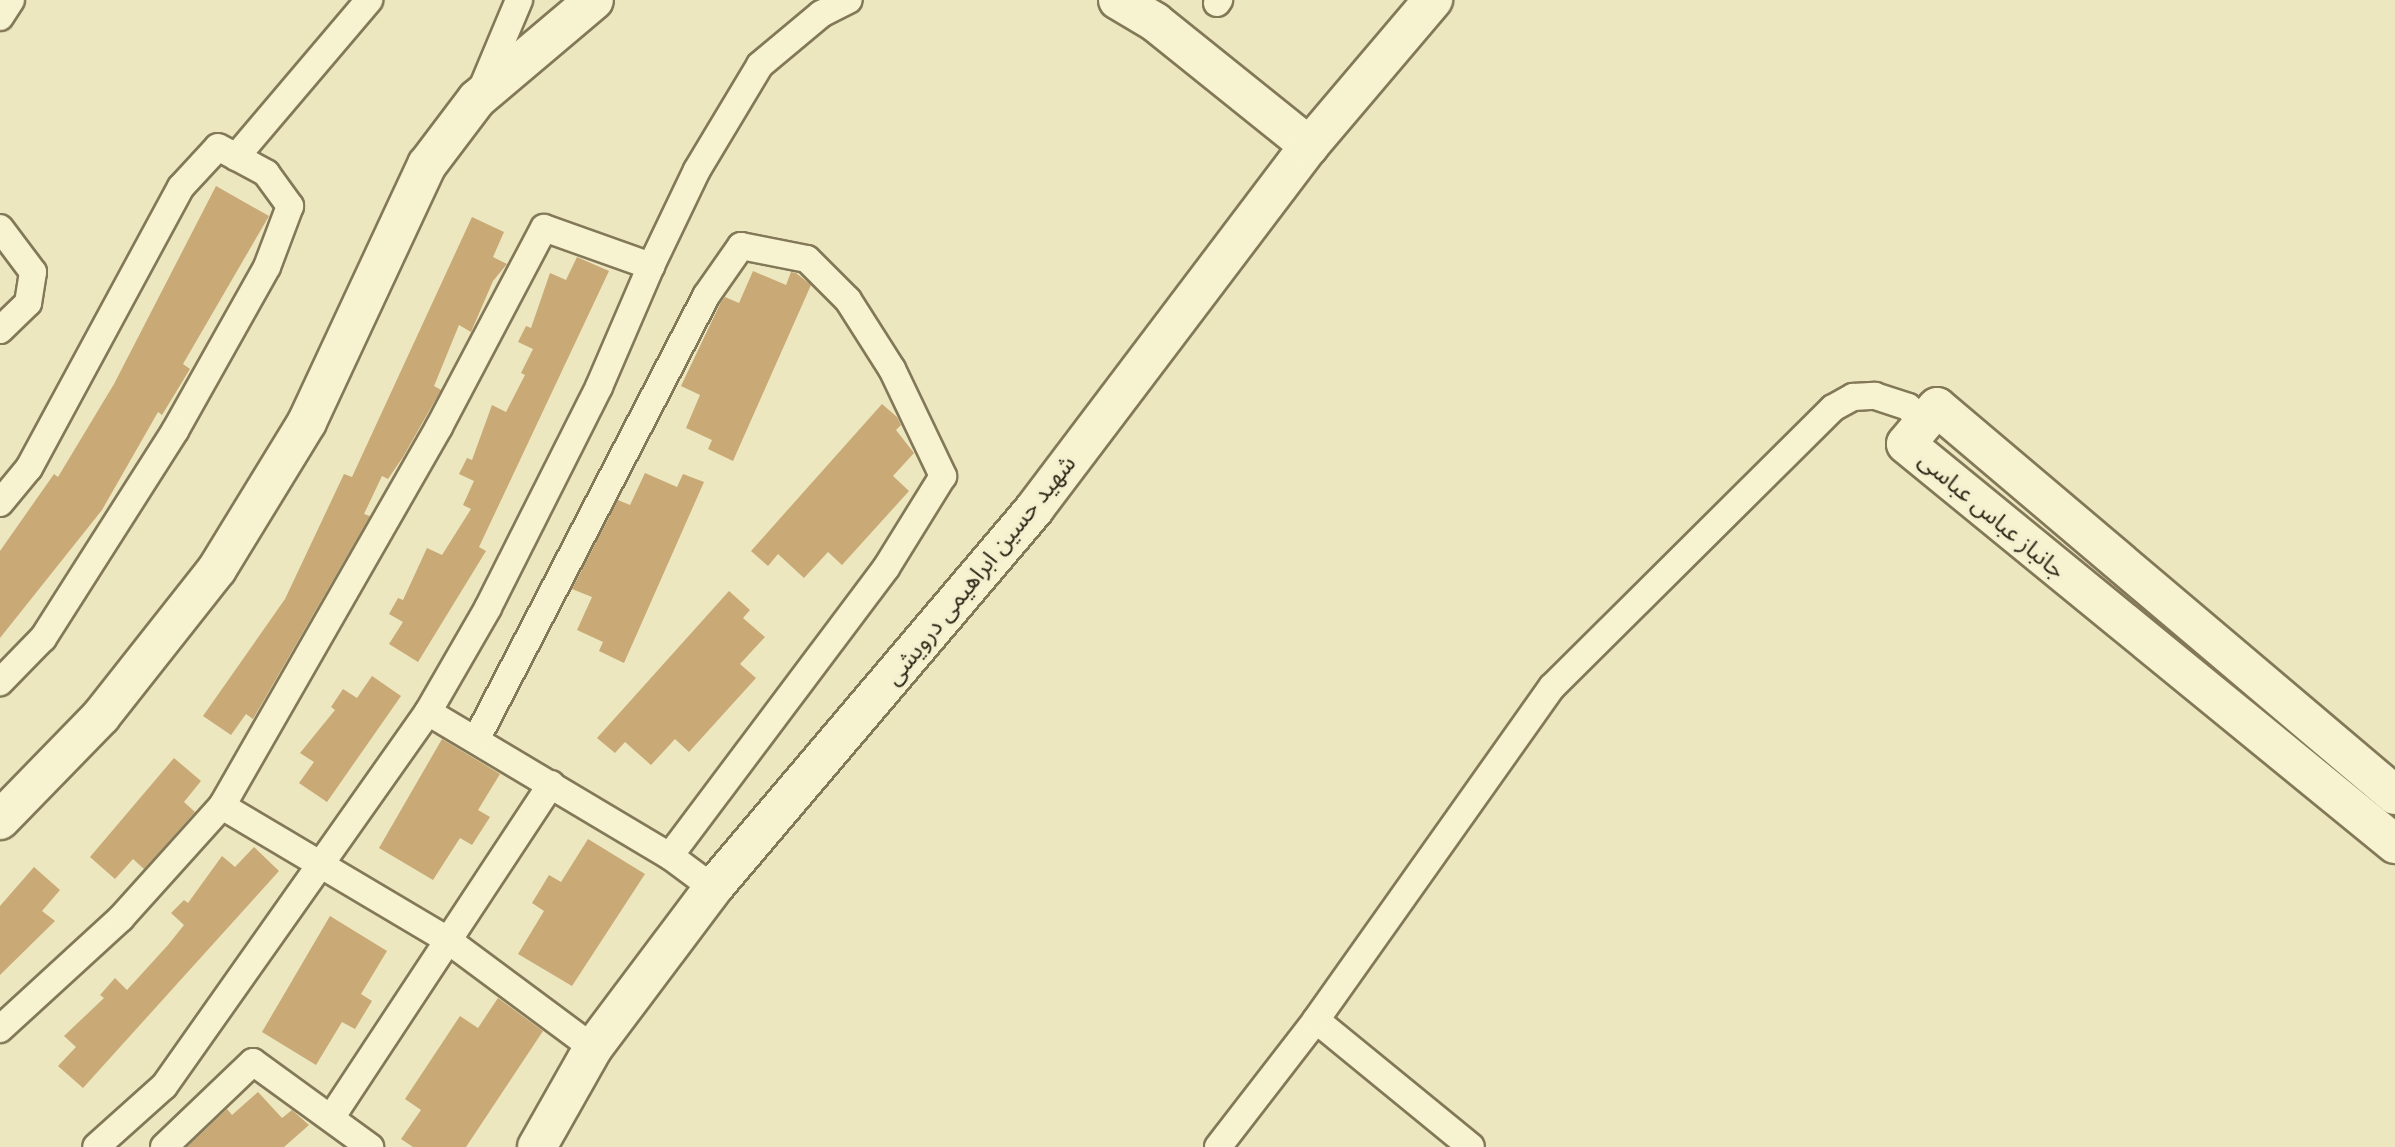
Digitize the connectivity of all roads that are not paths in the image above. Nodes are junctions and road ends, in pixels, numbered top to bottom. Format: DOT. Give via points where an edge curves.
graph roads {
  1 [pos="11,0"];
  2 [pos="369,0"];
  3 [pos="519,0"];
  4 [pos="594,0"];
  5 [pos="849,0"];
  6 [pos="1118,0"];
  7 [pos="1433,0"];
  8 [pos="0,17"];
  9 [pos="477,99"];
  10 [pos="1309,146"];
  11 [pos="236,157"];
  12 [pos="0,228"];
  13 [pos="651,266"];
  14 [pos="0,330"];
  15 [pos="1923,423"];
  16 [pos="0,503"];
  17 [pos="2140,579"];
  18 [pos="2112,613"];
  19 [pos="0,682"];
  20 [pos="428,712"];
  21 [pos="477,738"];
  22 [pos="551,784"];
  23 [pos="2395,795"];
  24 [pos="222,806"];
  25 [pos="0,820"];
  26 [pos="2395,844"];
  27 [pos="670,856"];
  28 [pos="322,863"];
  29 [pos="713,888"];
  30 [pos="449,941"];
  31 [pos="1316,1020"];
  32 [pos="0,1029"];
  33 [pos="593,1048"];
  34 [pos="331,1118"];
  35 [pos="96,1147"];
  36 [pos="164,1147"];
  37 [pos="370,1147"];
  38 [pos="537,1147"];
  39 [pos="1218,1147"];
  40 [pos="1471,1147"];
  1 -- 8 [label="street"];
  2 -- 11 [label="street"];
  3 -- 9 [label="street"];
  4 -- 9 [label="street"];
  5 -- 13 [label="street" via="821,14 760,65 697,170"];
  6 -- 10 [label="street" via="1155,22"];
  7 -- 10 [label="street, شهید حسین ابراهیمی درویشی"];
  9 -- 25 [label="street" via="427,165 307,422 217,569 101,716"];
  10 -- 29 [label="street, شهید حسین ابراهیمی درویشی" via="1035,508"];
  11 -- 16 [label="street" via="218,147 181,187 36,455"];
  11 -- 19 [label="street" via="266,173 290,206 267,267 167,444 43,638"];
  12 -- 14 [label="street" via="33,272 28,303"];
  13 -- 20 [label="street" via="599,387 488,608"];
  13 -- 24 [label="street" via="544,228 439,427"];
  15 -- 17 [label="street, جانباز عباس عباسی" via="1937,407"];
  15 -- 18 [label="street, جانباز عباس عباسی" via="1906,444"];
  15 -- 31 [label="street" via="1908,407 1875,396 1853,397 1798,440 1552,687"];
  17 -- 18 [label="street"];
  17 -- 23 [label="street, جانباز عباس عباسی"];
  18 -- 26 [label="street, جانباز عباس عباسی"];
  20 -- 21 [label="street"];
  20 -- 28 [label="street"];
  21 -- 22 [label="street"];
  21 -- 27 [label="street" via="706,296 741,246 807,259 848,300 892,369 943,476 886,568"];
  22 -- 27 [label="street"];
  22 -- 30 [label="street"];
  24 -- 28 [label="street"];
  24 -- 32 [label="street" via="121,918"];
  27 -- 29 [label="street"];
  28 -- 30 [label="street"];
  28 -- 35 [label="street" via="164,1086"];
  29 -- 33 [label="street, شهید حسین ابراهیمی درویشی"];
  30 -- 33 [label="street"];
  30 -- 34 [label="street"];
  31 -- 39 [label="street"];
  31 -- 40 [label="street"];
  33 -- 38 [label="street, شهید حسین ابراهیمی درویشی"];
  34 -- 36 [label="street" via="253,1062"];
  34 -- 37 [label="street"];
}
